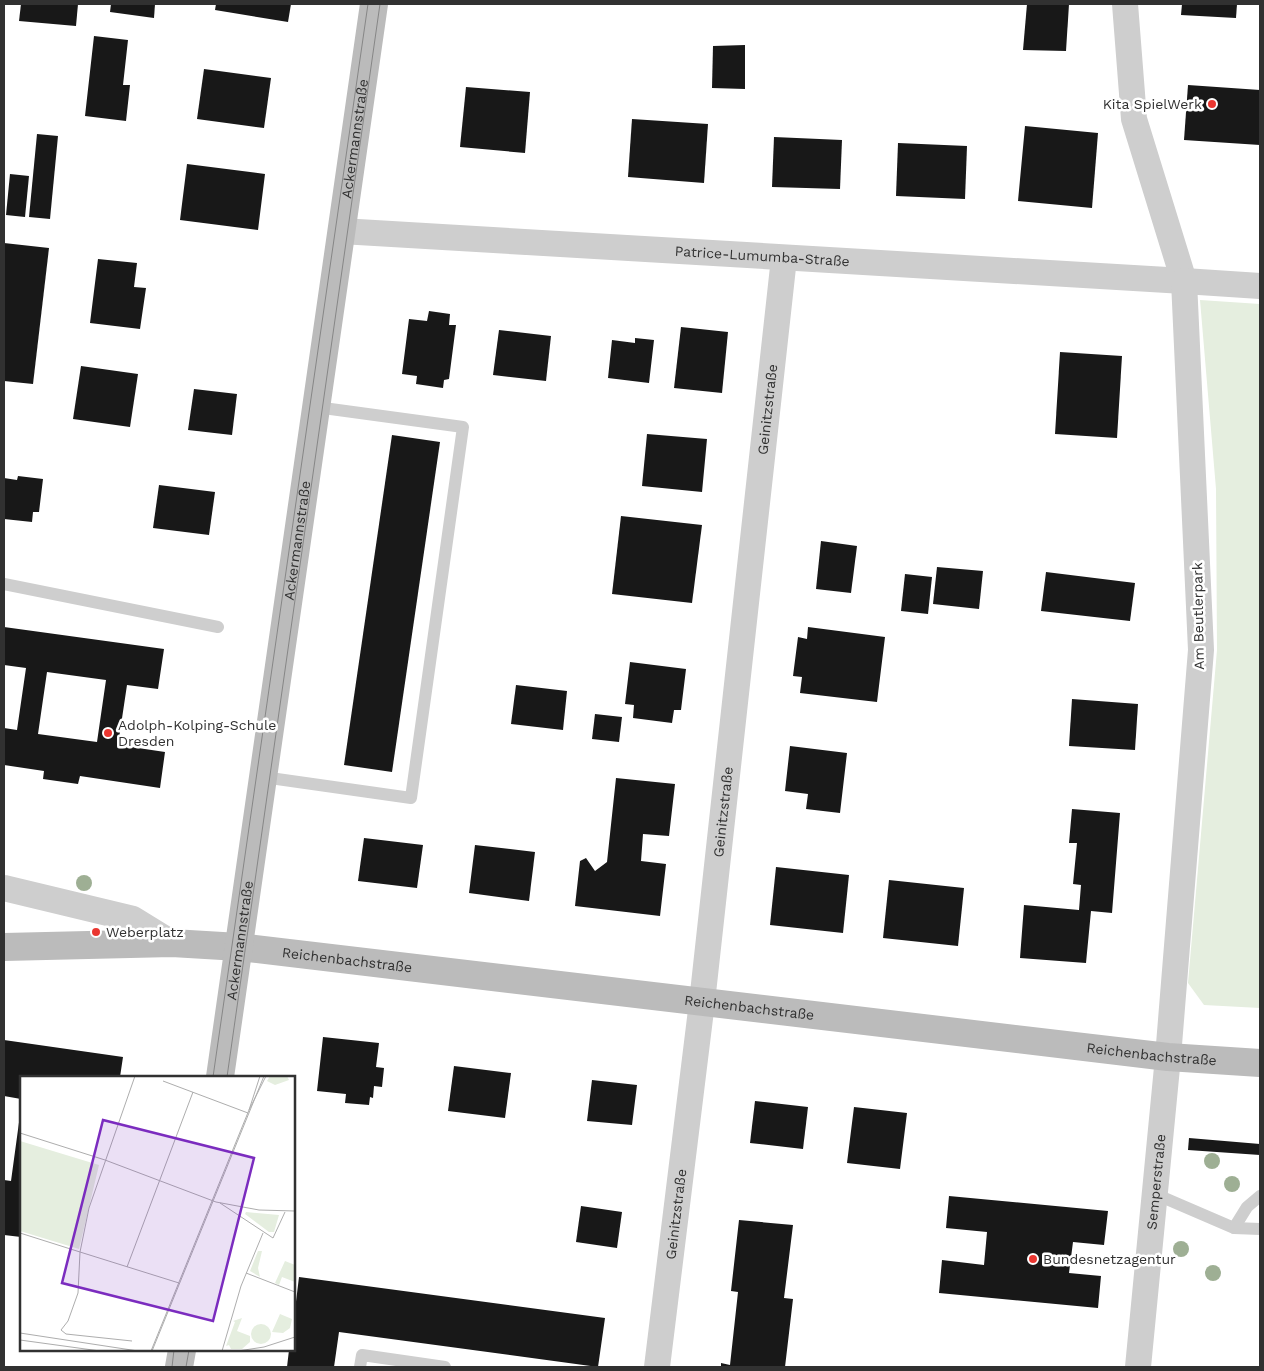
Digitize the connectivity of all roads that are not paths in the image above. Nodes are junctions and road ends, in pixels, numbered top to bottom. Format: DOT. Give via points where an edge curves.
graph roads {
  1 [pos="374,4"];
  2 [pos="1125,4"];
  3 [pos="341,231"];
  4 [pos="784,258"];
  5 [pos="1184,281"];
  6 [pos="1260,286"];
  7 [pos="316,407"];
  8 [pos="4,584"];
  9 [pos="218,627"];
  10 [pos="263,777"];
  11 [pos="4,888"];
  12 [pos="172,943"];
  13 [pos="4,947"];
  14 [pos="239,947"];
  15 [pos="702,1002"];
  16 [pos="1168,1057"];
  17 [pos="1260,1063"];
  18 [pos="220,1076"];
  19 [pos="1154,1194"];
  20 [pos="1260,1196"];
  21 [pos="1234,1228"];
  22 [pos="1260,1229"];
  23 [pos="182,1351"];
  24 [pos="179,1367"];
  25 [pos="360,1367"];
  26 [pos="445,1367"];
  27 [pos="657,1367"];
  28 [pos="1138,1367"];
  1 -- 3 [label="street, Ackermannstraße"];
  2 -- 5 [label="street, Am Beutlerpark" via="1134,119"];
  3 -- 4 [label="street, Patrice-Lumumba-Straße"];
  3 -- 7 [label="street, Ackermannstraße"];
  4 -- 5 [label="street, Patrice-Lumumba-Straße"];
  4 -- 15 [label="street, Geinitzstraße"];
  5 -- 6 [label="street"];
  5 -- 16 [label="street, Am Beutlerpark" via="1201,650"];
  7 -- 10 [label="street, Ackermannstraße"];
  7 -- 10 [label="lane" via="463,427 411,798"];
  8 -- 9 [label="lane"];
  10 -- 14 [label="street, Ackermannstraße"];
  11 -- 12 [label="street" via="132,919"];
  12 -- 13 [label="street"];
  12 -- 14 [label="street"];
  14 -- 15 [label="street, Reichenbachstraße"];
  14 -- 18 [label="street, Ackermannstraße"];
  15 -- 16 [label="street, Reichenbachstraße"];
  15 -- 27 [label="street, Geinitzstraße"];
  16 -- 17 [label="street, Reichenbachstraße"];
  16 -- 19 [label="street, Semperstraße"];
  19 -- 21 [label="lane"];
  19 -- 28 [label="street, Semperstraße"];
  20 -- 21 [label="lane" via="1247,1207"];
  21 -- 22 [label="lane"];
  23 -- 24 [label="street"];
  25 -- 26 [label="lane" via="362,1355"];
}
